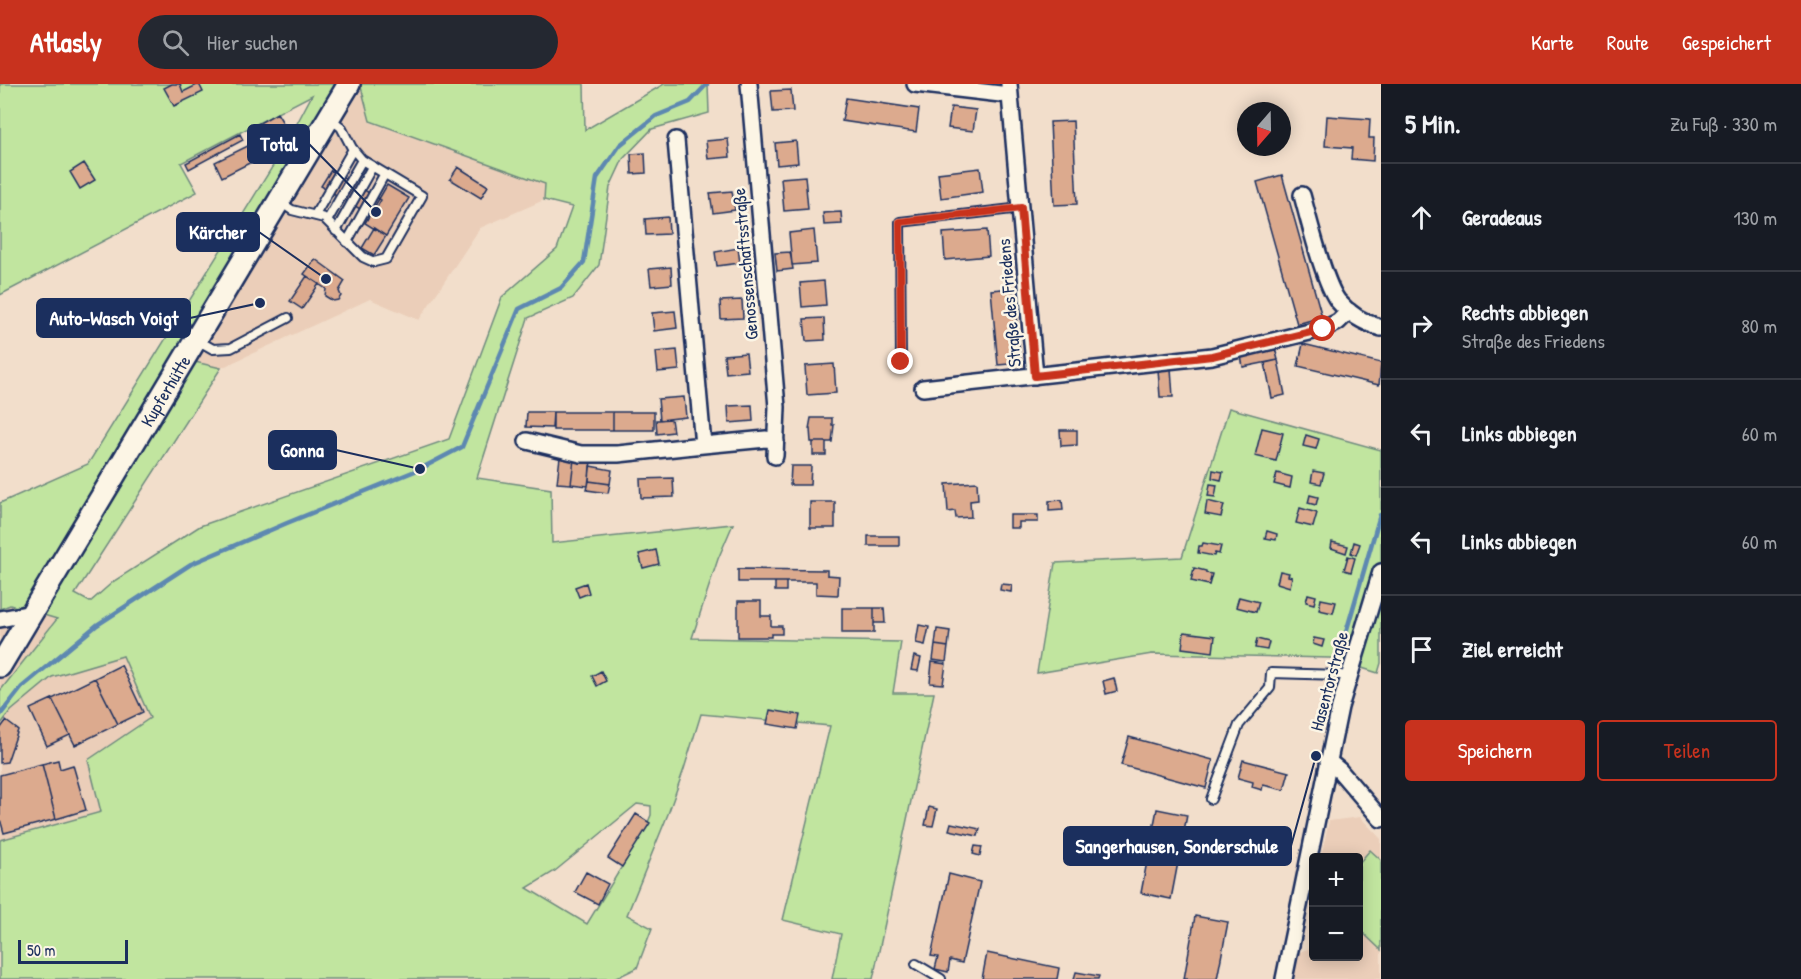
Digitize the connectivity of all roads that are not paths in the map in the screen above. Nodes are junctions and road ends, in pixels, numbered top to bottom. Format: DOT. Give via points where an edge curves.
graph roads {
  1 [pos="349,84"];
  2 [pos="749,84"];
  3 [pos="915,84"];
  4 [pos="1009,89"];
  5 [pos="328,118"];
  6 [pos="676,141"];
  7 [pos="353,149"];
  8 [pos="362,160"];
  9 [pos="372,167"];
  10 [pos="384,175"];
  11 [pos="1302,195"];
  12 [pos="279,201"];
  13 [pos="1021,208"];
  14 [pos="315,215"];
  15 [pos="327,221"];
  16 [pos="336,231"];
  17 [pos="347,242"];
  18 [pos="1349,311"];
  19 [pos="288,318"];
  20 [pos="1381,328"];
  21 [pos="196,339"];
  22 [pos="901,362"];
  23 [pos="1035,376"];
  24 [pos="923,388"];
  25 [pos="526,441"];
  26 [pos="703,445"];
  27 [pos="1381,572"];
  28 [pos="32,613"];
  29 [pos="0,619"];
  30 [pos="0,666"];
  31 [pos="1348,677"];
  32 [pos="1328,761"];
  33 [pos="1211,799"];
  34 [pos="1381,819"];
  35 [pos="916,964"];
  36 [pos="941,979"];
  37 [pos="1284,979"];
  1 -- 5 [label="main road, Kupferhütte"];
  2 -- 26 [label="street, Genossenschaftsstraße" via="777,407 776,448 766,439"];
  3 -- 4 [label="street"];
  4 -- 13 [label="street, Straße des Friedens"];
  5 -- 7 [label="lane" via="341,126"];
  5 -- 12 [label="main road, Kupferhütte"];
  6 -- 26 [label="street"];
  7 -- 8 [label="lane"];
  7 -- 14 [label="lane"];
  8 -- 9 [label="lane"];
  8 -- 15 [label="lane"];
  9 -- 10 [label="lane"];
  9 -- 16 [label="lane"];
  10 -- 17 [label="lane"];
  10 -- 17 [label="lane" via="422,196 386,259 374,262"];
  11 -- 18 [label="street" via="1332,290"];
  12 -- 14 [label="lane" via="292,210"];
  12 -- 21 [label="main road, Kupferhütte"];
  13 -- 22 [label="lane" via="900,222"];
  13 -- 23 [label="street, Straße des Friedens"];
  14 -- 15 [label="lane"];
  15 -- 16 [label="lane"];
  16 -- 17 [label="lane"];
  18 -- 20 [label="street"];
  18 -- 23 [label="street" via="1326,328 1212,356"];
  19 -- 21 [label="lane" via="231,348 213,349"];
  21 -- 28 [label="main road, Kupferhütte"];
  23 -- 24 [label="street"];
  25 -- 26 [label="street, Genossenschaftsstraße" via="581,454"];
  27 -- 31 [label="street, Hasentorstraße"];
  28 -- 29 [label="street"];
  28 -- 30 [label="main road, Kupferhütte"];
  31 -- 32 [label="street, Hasentorstraße"];
  31 -- 33 [label="lane" via="1270,673 1270,688 1239,725"];
  32 -- 34 [label="street"];
  32 -- 37 [label="street, Hasentorstraße"];
  35 -- 36 [label="lane"];
}
